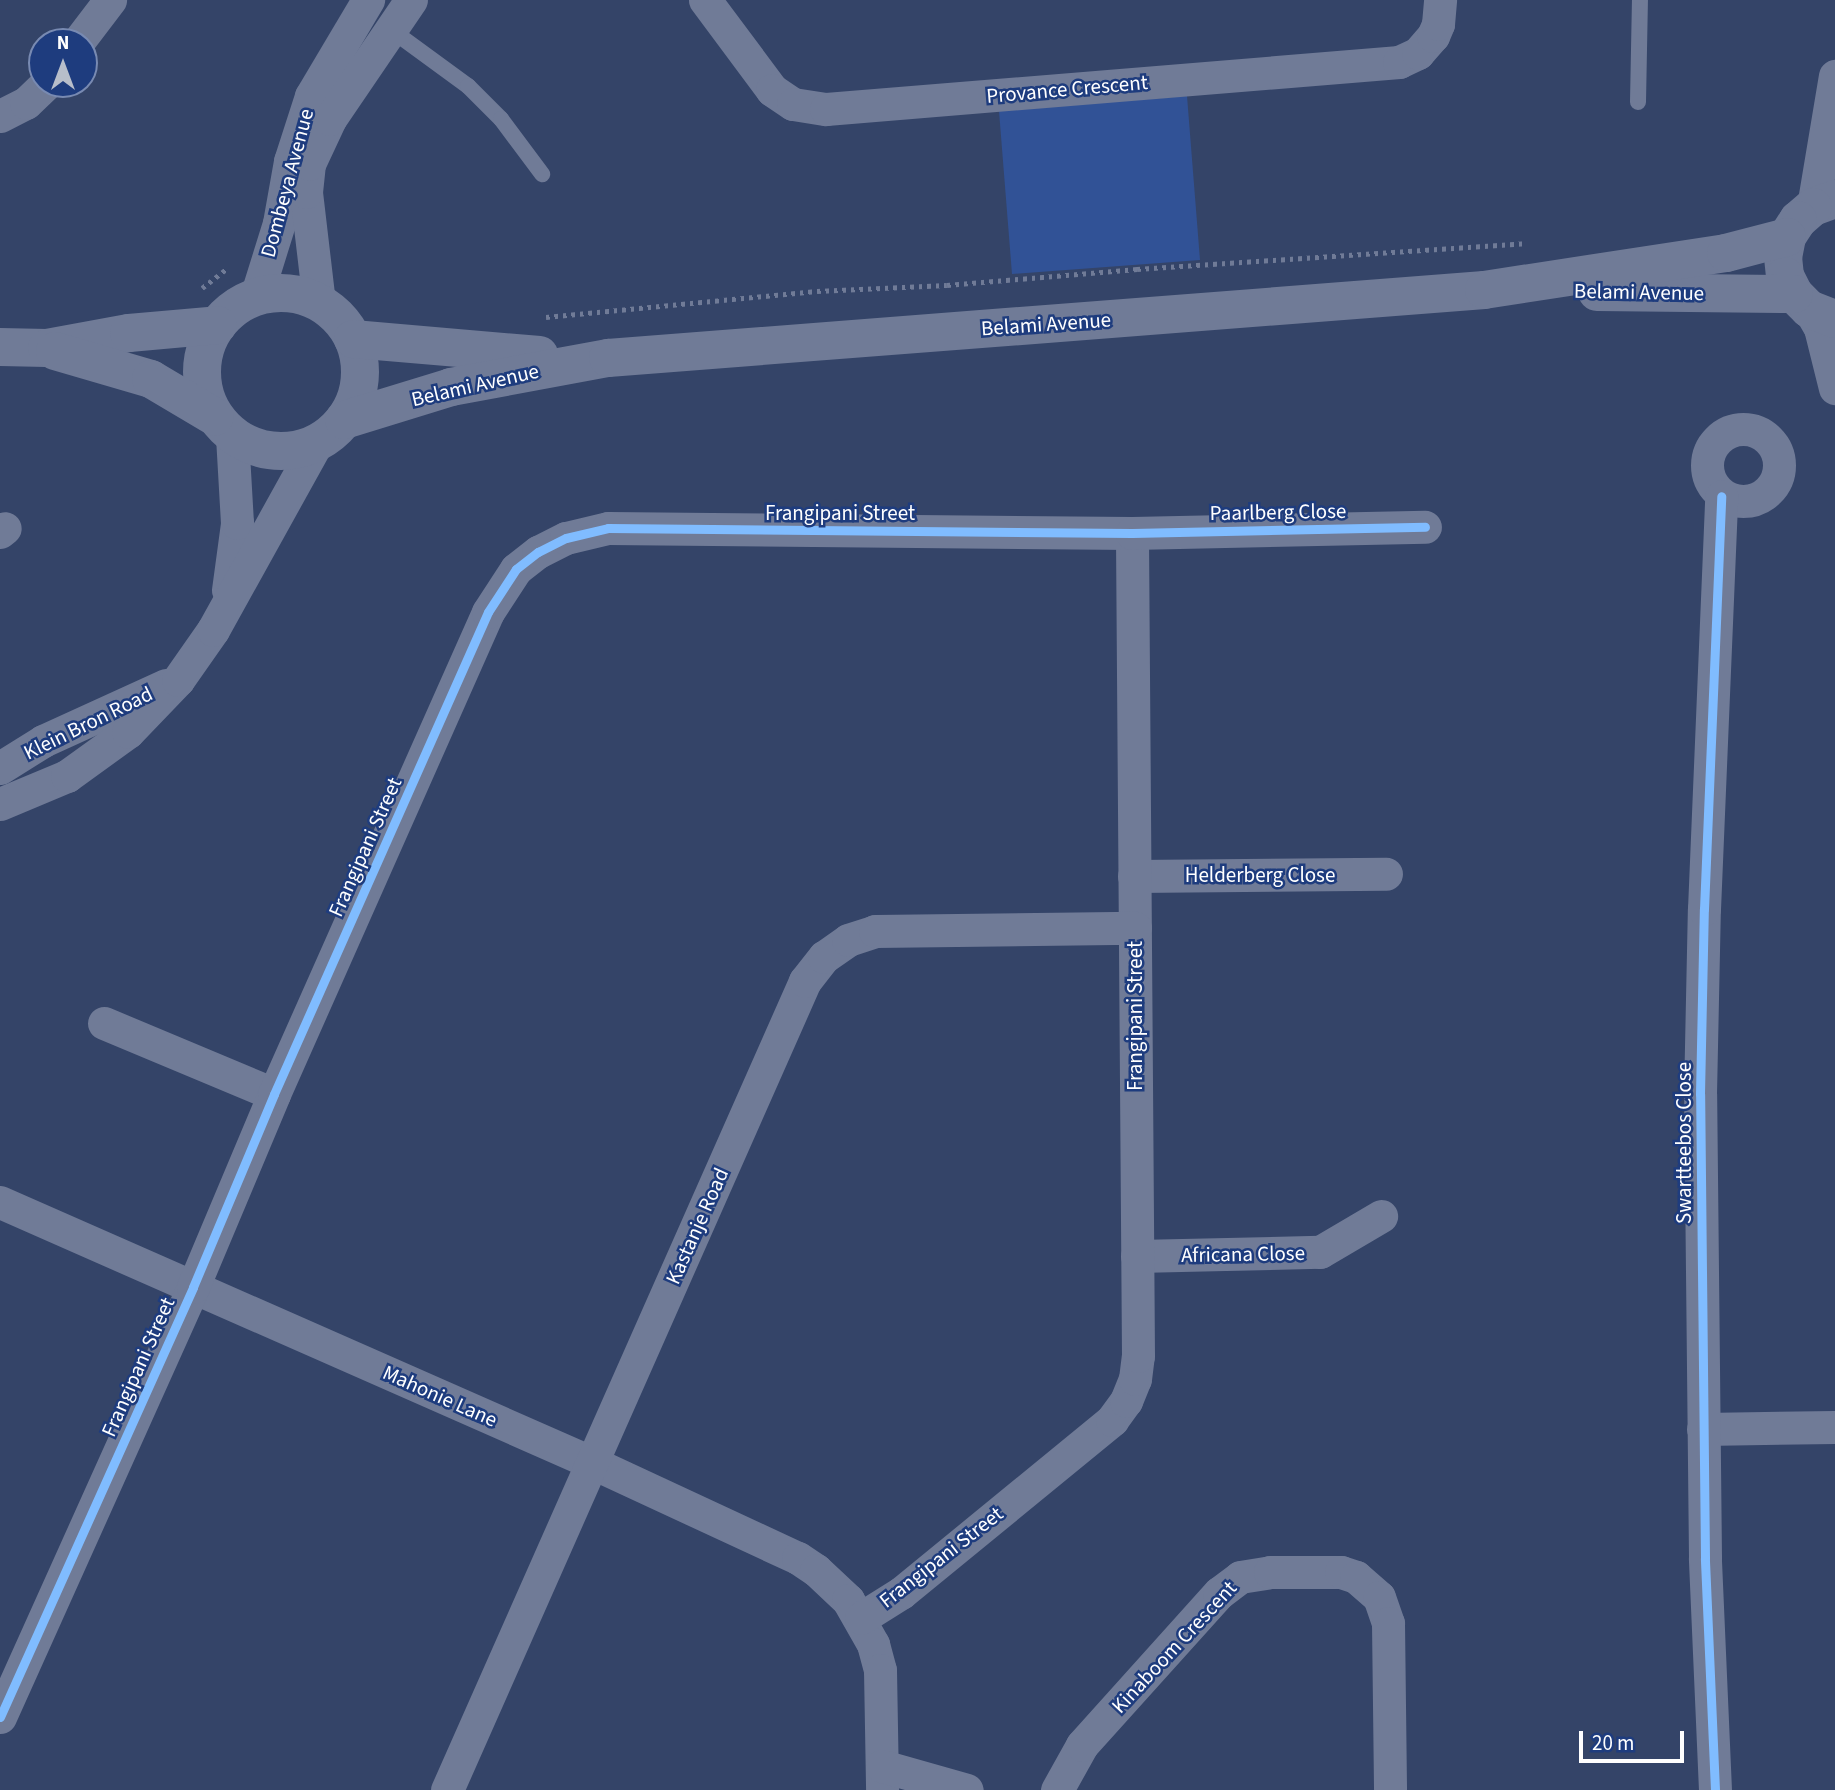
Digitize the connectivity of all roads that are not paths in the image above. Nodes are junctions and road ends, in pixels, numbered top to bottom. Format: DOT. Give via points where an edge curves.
graph roads {
  1 [pos="110,0"];
  2 [pos="368,0"];
  3 [pos="411,0"];
  4 [pos="705,0"];
  5 [pos="1440,0"];
  6 [pos="1640,0"];
  7 [pos="89,28"];
  8 [pos="390,29"];
  9 [pos="1835,76"];
  10 [pos="31,98"];
  11 [pos="1638,102"];
  12 [pos="0,116"];
  13 [pos="542,174"];
  14 [pos="1824,203"];
  15 [pos="1787,237"];
  16 [pos="1483,290"];
  17 [pos="256,297"];
  18 [pos="319,303"];
  19 [pos="1813,307"];
  20 [pos="218,325"];
  21 [pos="353,339"];
  22 [pos="0,347"];
  23 [pos="47,348"];
  24 [pos="608,358"];
  25 [pos="1835,388"];
  26 [pos="224,426"];
  27 [pos="330,432"];
  28 [pos="1721,496"];
  29 [pos="1425,527"];
  30 [pos="1132,533"];
  31 [pos="226,606"];
  32 [pos="178,680"];
  33 [pos="0,768"];
  34 [pos="0,804"];
  35 [pos="1386,874"];
  36 [pos="1134,876"];
  37 [pos="1135,928"];
  38 [pos="104,1023"];
  39 [pos="274,1094"];
  40 [pos="0,1202"];
  41 [pos="1381,1216"];
  42 [pos="1137,1256"];
  43 [pos="193,1287"];
  44 [pos="1835,1427"];
  45 [pos="1703,1429"];
  46 [pos="593,1463"];
  47 [pos="861,1618"];
  48 [pos="0,1717"];
  49 [pos="882,1778"];
  50 [pos="447,1790"];
  51 [pos="968,1790"];
  52 [pos="1057,1790"];
  53 [pos="1390,1790"];
  54 [pos="1715,1790"];
  1 -- 7 [label="street"];
  2 -- 17 [label="street, Dombeya Avenue" via="311,96"];
  3 -- 8 [label="street, Dombeya Avenue"];
  4 -- 5 [label="street, Provance Crescent" via="772,90 793,104 826,109 1399,62 1418,53 1433,36"];
  6 -- 11 [label="lane"];
  8 -- 13 [label="lane" via="477,94"];
  8 -- 18 [label="street, Dombeya Avenue" via="330,119 309,164 306,192"];
  9 -- 14 [label="street"];
  10 -- 12 [label="street"];
  14 -- 15 [label="street" via="1798,220"];
  15 -- 16 [label="street, Belami Avenue" via="1726,253"];
  15 -- 19 [label="street" via="1785,276"];
  16 -- 19 [label="street, Belami Avenue"];
  16 -- 24 [label="street, Belami Avenue"];
  17 -- 18 [label="street" via="288,294"];
  17 -- 20 [label="street"];
  18 -- 21 [label="street" via="339,318"];
  19 -- 25 [label="street"];
  20 -- 23 [label="street"];
  20 -- 26 [label="street" via="202,360 206,399"];
  21 -- 24 [label="street, Belami Avenue" via="516,355"];
  21 -- 27 [label="street" via="360,381 355,401"];
  22 -- 23 [label="street"];
  23 -- 26 [label="street" via="151,379"];
  24 -- 27 [label="street, Belami Avenue" via="451,387"];
  26 -- 27 [label="street" via="251,446 273,451 295,451"];
  26 -- 31 [label="street, Klein Bron Road" via="237,523"];
  27 -- 31 [label="street, Klein Bron Road"];
  28 -- 45 [label="street, Swartteebos Close" via="1700,1081"];
  29 -- 30 [label="street, Paarlberg Close"];
  30 -- 36 [label="street, Frangipani Street"];
  30 -- 39 [label="street, Frangipani Street" via="608,528 584,531 538,552 516,569 488,611"];
  31 -- 32 [label="street, Klein Bron Road" via="198,656"];
  32 -- 33 [label="street, Klein Bron Road" via="66,730"];
  32 -- 34 [label="street, Klein Bron Road" via="128,732 67,776"];
  35 -- 36 [label="street, Helderberg Close"];
  36 -- 37 [label="street, Frangipani Street"];
  37 -- 42 [label="street, Frangipani Street"];
  37 -- 46 [label="street, Kastanje Road" via="876,930 848,940 824,957 805,981"];
  38 -- 39 [label="street"];
  39 -- 43 [label="street, Frangipani Street"];
  40 -- 43 [label="street, Mahonie Lane"];
  41 -- 42 [label="street, Africana Close" via="1320,1252"];
  42 -- 47 [label="street, Frangipani Street" via="1135,1379 1112,1420 901,1593"];
  43 -- 46 [label="street, Mahonie Lane"];
  43 -- 48 [label="street, Frangipani Street"];
  44 -- 45 [label="street"];
  45 -- 54 [label="street, Swartteebos Close"];
  46 -- 47 [label="street, Mahonie Lane" via="798,1558 834,1584"];
  46 -- 50 [label="street, Kastanje Road"];
  47 -- 49 [label="street" via="880,1670"];
  49 -- 51 [label="street"];
  52 -- 53 [label="street, Kinaboom Crescent" via="1082,1745 1219,1593 1240,1577 1270,1572 1341,1572 1356,1577 1378,1597 1388,1623"];
}
